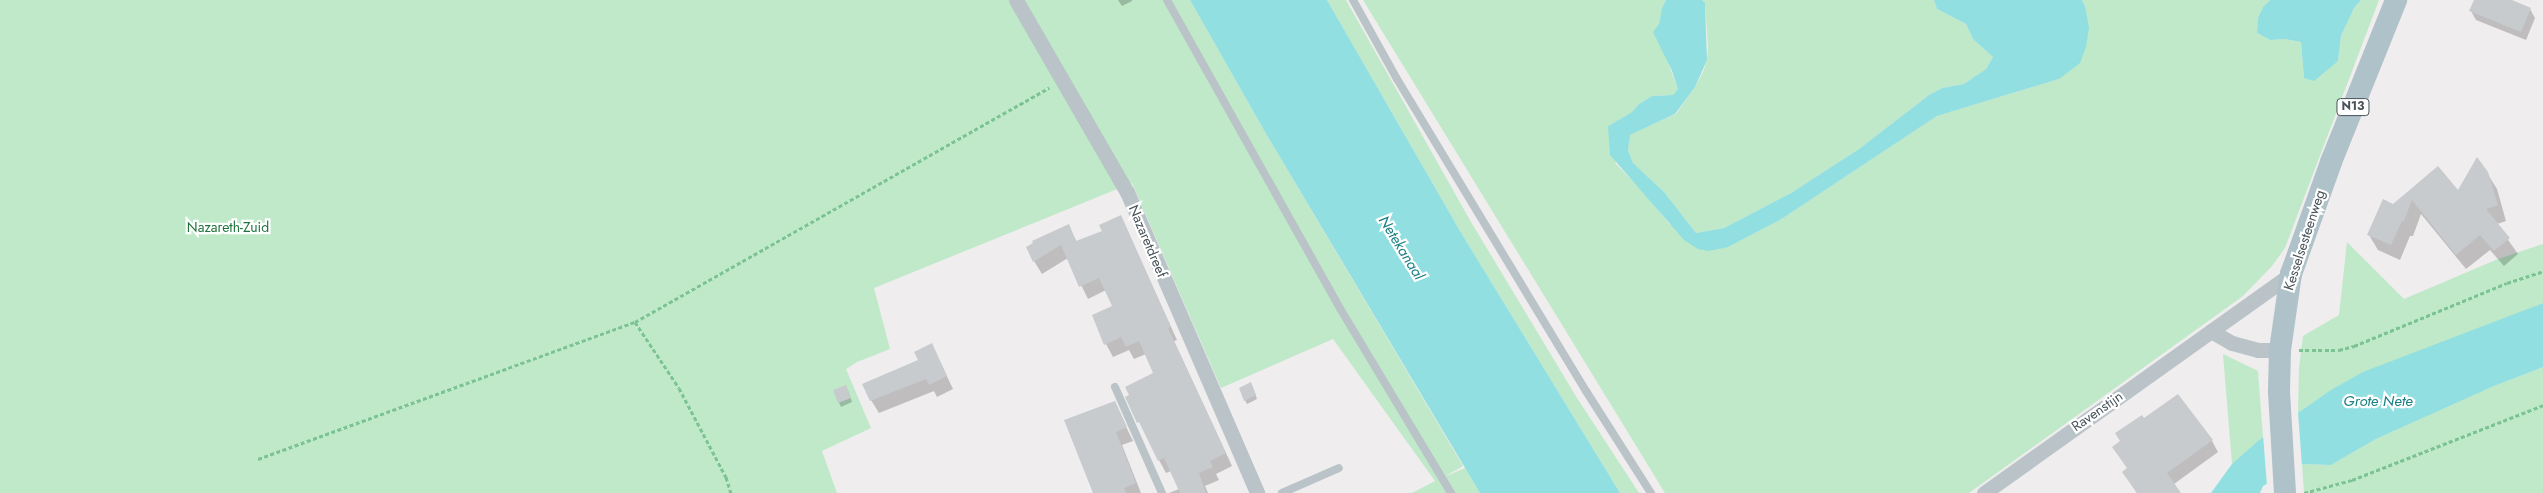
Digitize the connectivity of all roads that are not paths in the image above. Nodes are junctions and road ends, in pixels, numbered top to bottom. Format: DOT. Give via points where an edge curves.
graph roads {
  1 [pos="1016,0"];
  2 [pos="1167,0"];
  3 [pos="1353,0"];
  4 [pos="2396,0"];
  5 [pos="2291,274"];
  6 [pos="2212,331"];
  7 [pos="2280,350"];
  8 [pos="1115,387"];
  9 [pos="1339,468"];
  10 [pos="1162,493"];
  11 [pos="1257,493"];
  12 [pos="1282,493"];
  13 [pos="1451,493"];
  14 [pos="1651,493"];
  15 [pos="1984,493"];
  16 [pos="2285,493"];
  1 -- 11 [label="street, Nazaretdreef" via="1127,192"];
  2 -- 13 [label="lane" via="1341,310"];
  3 -- 14 [label="lane" via="1397,79"];
  4 -- 5 [label="main road, Kesselsesteenweg / N13" via="2331,162"];
  5 -- 6 [label="street, Ravenstijn"];
  5 -- 7 [label="main road, Kesselsesteenweg / N13"];
  6 -- 7 [label="street" via="2232,343 2258,350"];
  6 -- 15 [label="street, Ravenstijn"];
  7 -- 16 [label="main road, Kesselsesteenweg / N13"];
  8 -- 10 [label="lane"];
  9 -- 12 [label="lane"];
}
